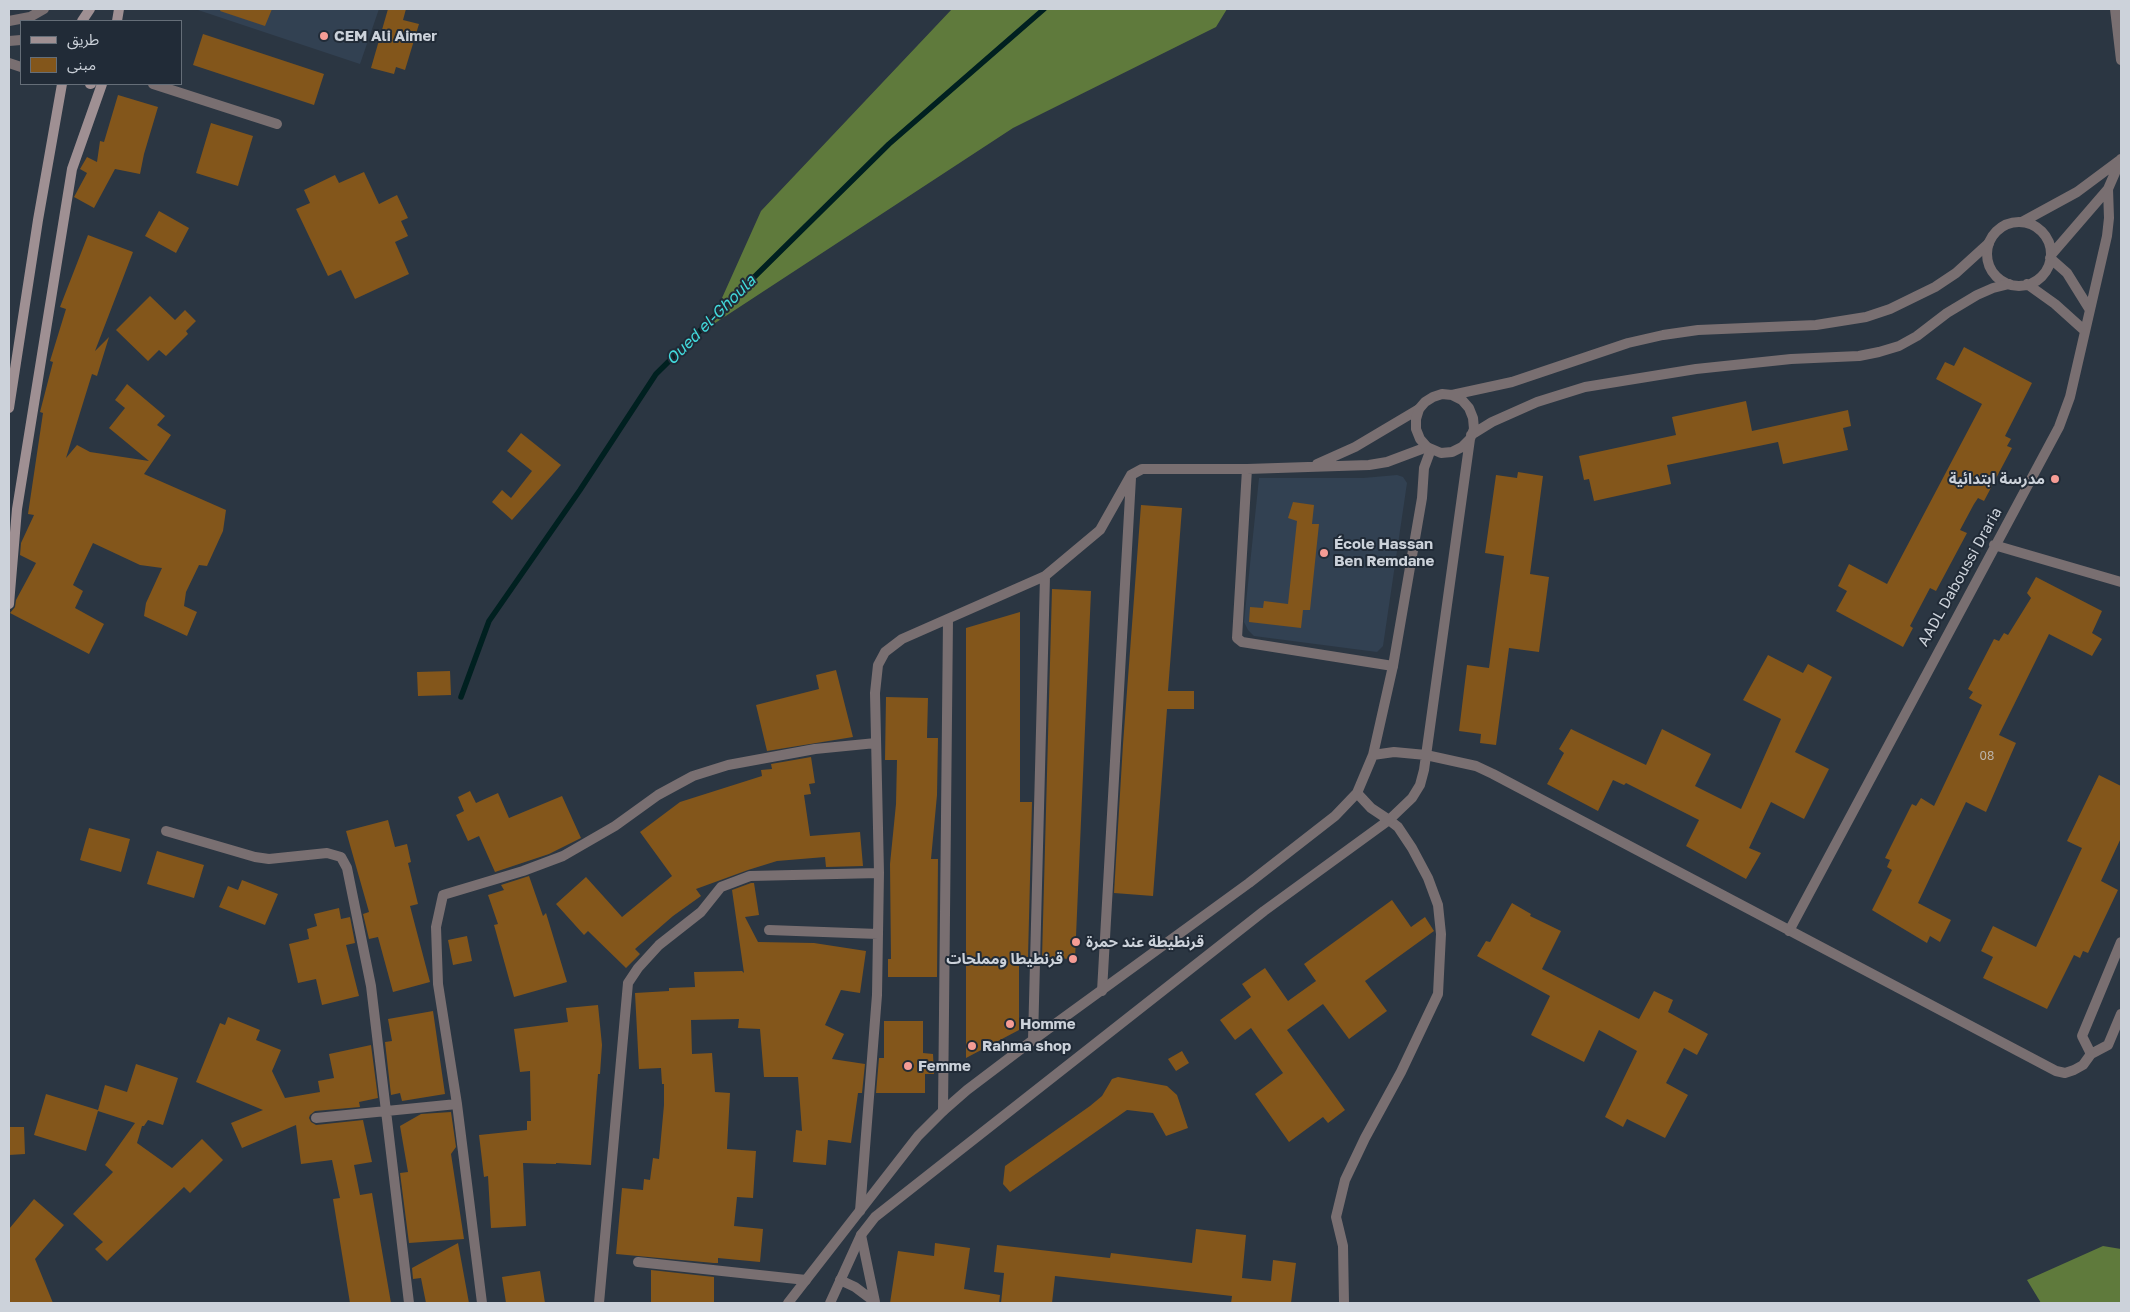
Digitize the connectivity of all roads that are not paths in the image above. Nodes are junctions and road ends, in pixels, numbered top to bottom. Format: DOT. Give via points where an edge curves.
graph roads {
  1 [pos="44,9"];
  2 [pos="90,9"];
  3 [pos="2115,9"];
  4 [pos="83,20"];
  5 [pos="9,21"];
  6 [pos="2121,60"];
  7 [pos="62,85"];
  8 [pos="102,85"];
  9 [pos="156,85"];
  10 [pos="277,124"];
  11 [pos="2121,159"];
  12 [pos="2108,189"];
  13 [pos="2022,222"];
  14 [pos="1989,243"];
  15 [pos="2051,256"];
  16 [pos="2009,284"];
  17 [pos="2027,284"];
  18 [pos="2090,310"];
  19 [pos="2085,331"];
  20 [pos="1452,396"];
  21 [pos="9,408"];
  22 [pos="1419,409"];
  23 [pos="1470,437"];
  24 [pos="1429,448"];
  25 [pos="1309,467"];
  26 [pos="1247,469"];
  27 [pos="1131,475"];
  28 [pos="1994,545"];
  29 [pos="1045,576"];
  30 [pos="2121,582"];
  31 [pos="9,604"];
  32 [pos="948,619"];
  33 [pos="1393,666"];
  34 [pos="876,743"];
  35 [pos="1426,755"];
  36 [pos="1374,756"];
  37 [pos="1357,793"];
  38 [pos="1389,820"];
  39 [pos="166,831"];
  40 [pos="880,873"];
  41 [pos="769,930"];
  42 [pos="1789,930"];
  43 [pos="878,934"];
  44 [pos="2121,942"];
  45 [pos="1102,991"];
  46 [pos="2121,1014"];
  47 [pos="1033,1040"];
  48 [pos="2091,1054"];
  49 [pos="457,1104"];
  50 [pos="386,1111"];
  51 [pos="943,1111"];
  52 [pos="316,1118"];
  53 [pos="860,1211"];
  54 [pos="861,1235"];
  55 [pos="638,1262"];
  56 [pos="806,1280"];
  57 [pos="840,1280"];
  58 [pos="409,1303"];
  59 [pos="482,1303"];
  60 [pos="599,1303"];
  61 [pos="788,1303"];
  62 [pos="830,1303"];
  63 [pos="875,1303"];
  64 [pos="1344,1303"];
  1 -- 5 [label="street" via="30,17"];
  2 -- 4 [label="main road"];
  3 -- 6 [label="street"];
  7 -- 21 [label="main road"];
  8 -- 31 [label="main road" via="72,169 17,509"];
  9 -- 10 [label="street"];
  11 -- 12 [label="street"];
  11 -- 13 [label="street" via="2076,192"];
  12 -- 15 [label="street"];
  12 -- 18 [label="street, AADL Daboussi Draria" via="2108,227"];
  13 -- 14 [label="street" via="2002,227"];
  13 -- 15 [label="street" via="2040,229 2050,245"];
  14 -- 16 [label="street" via="1987,253 1993,272"];
  14 -- 20 [label="street" via="1935,287 1866,317 1816,325 1698,330 1663,335 1628,343 1512,382"];
  15 -- 17 [label="street" via="2043,275"];
  15 -- 18 [label="street" via="2067,273"];
  16 -- 17 [label="street"];
  16 -- 23 [label="street" via="1976,295 1917,336 1879,352 1734,364 1585,387 1537,402 1492,422"];
  17 -- 19 [label="street"];
  18 -- 19 [label="street, AADL Daboussi Draria"];
  19 -- 28 [label="street, AADL Daboussi Draria" via="2062,419"];
  20 -- 22 [label="street" via="1433,396"];
  20 -- 23 [label="street" via="1469,408 1474,429"];
  22 -- 24 [label="street" via="1416,429"];
  22 -- 25 [label="street" via="1355,447"];
  23 -- 24 [label="street" via="1462,447 1452,452 1441,453"];
  23 -- 35 [label="street"];
  24 -- 25 [label="street" via="1378,463"];
  24 -- 33 [label="street"];
  25 -- 26 [label="street"];
  26 -- 27 [label="street" via="1142,469"];
  26 -- 33 [label="street" via="1237,638 1242,642"];
  27 -- 29 [label="street" via="1100,530"];
  27 -- 45 [label="street"];
  28 -- 30 [label="street"];
  28 -- 42 [label="street, AADL Daboussi Draria"];
  29 -- 32 [label="street"];
  29 -- 47 [label="street"];
  32 -- 34 [label="street" via="902,639 886,652 878,665"];
  32 -- 51 [label="street"];
  33 -- 36 [label="street"];
  34 -- 40 [label="street"];
  34 -- 49 [label="street" via="815,749 728,765 693,776 563,856 443,896 436,927 436,958"];
  35 -- 36 [label="street" via="1405,752"];
  35 -- 38 [label="street" via="1420,785 1403,808"];
  35 -- 42 [label="street" via="1466,763 1494,774"];
  36 -- 37 [label="street"];
  37 -- 38 [label="street"];
  37 -- 45 [label="street" via="1335,816 1249,884"];
  38 -- 54 [label="street" via="1264,911 875,1217"];
  38 -- 64 [label="street" via="1412,848 1438,905 1441,934 1438,994 1345,1180 1336,1217 1342,1246"];
  39 -- 50 [label="street" via="269,859 327,853 341,856 347,868 371,986"];
  40 -- 43 [label="street"];
  40 -- 60 [label="street" via="750,876 722,887 701,912 659,945 628,983"];
  41 -- 43 [label="street"];
  42 -- 48 [label="street" via="2056,1071 2074,1070 2083,1065"];
  43 -- 53 [label="street" via="877,995"];
  44 -- 48 [label="street" via="2082,1036"];
  45 -- 47 [label="street"];
  46 -- 48 [label="street" via="2108,1045"];
  47 -- 51 [label="street"];
  49 -- 50 [label="street"];
  49 -- 59 [label="street"];
  50 -- 52 [label="street"];
  50 -- 58 [label="street"];
  51 -- 53 [label="street" via="918,1136"];
  53 -- 56 [label="street"];
  54 -- 57 [label="street"];
  54 -- 63 [label="street"];
  55 -- 56 [label="street"];
  56 -- 61 [label="street"];
  57 -- 62 [label="street"];
  57 -- 63 [label="street"];
}
